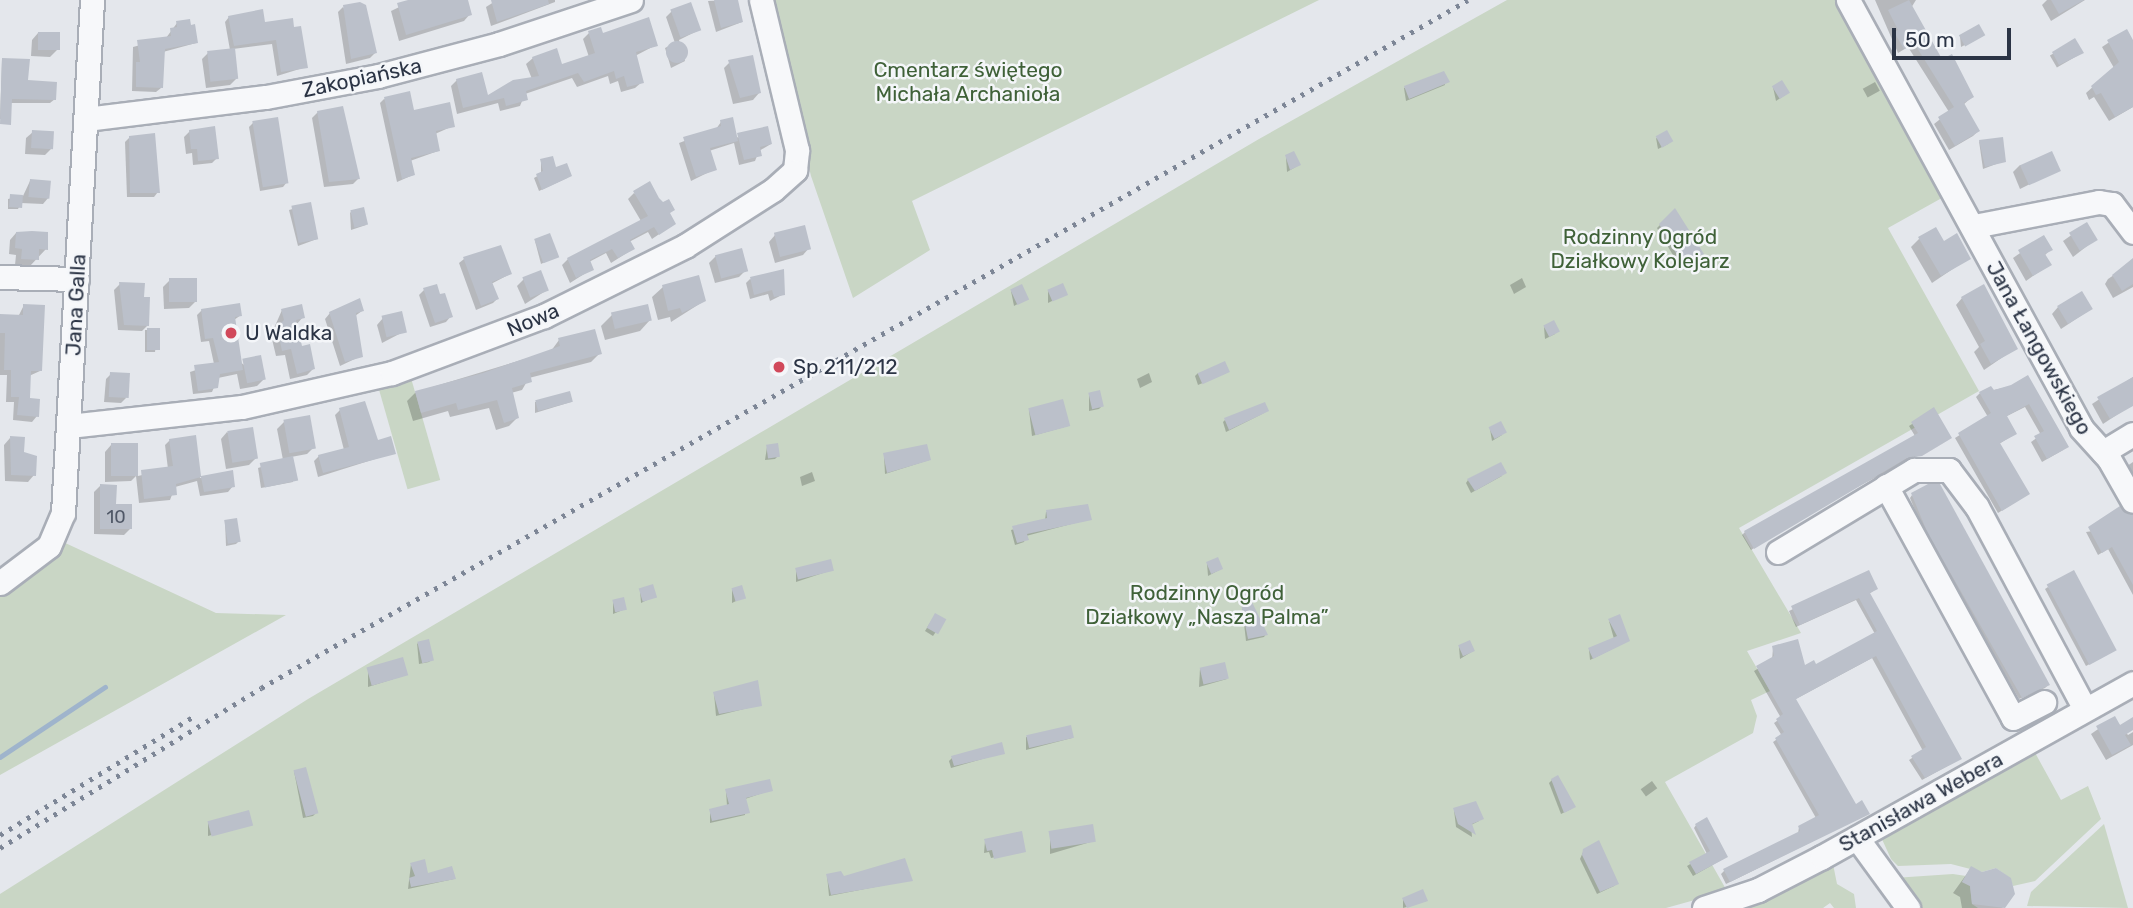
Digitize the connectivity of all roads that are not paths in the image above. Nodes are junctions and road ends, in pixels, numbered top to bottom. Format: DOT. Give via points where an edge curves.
graph roads {
  1 [pos="92,0"];
  2 [pos="631,0"];
  3 [pos="761,0"];
  4 [pos="1848,0"];
  5 [pos="86,119"];
  6 [pos="1974,226"];
  7 [pos="2133,232"];
  8 [pos="0,277"];
  9 [pos="77,279"];
  10 [pos="69,426"];
  11 [pos="2133,434"];
  12 [pos="2102,452"];
  13 [pos="1886,486"];
  14 [pos="2133,501"];
  15 [pos="1778,552"];
  16 [pos="0,583"];
  17 [pos="2133,683"];
  18 [pos="2044,702"];
  19 [pos="2085,709"];
  20 [pos="1857,838"];
  21 [pos="1713,905"];
  22 [pos="1908,908"];
  1 -- 5 [label="street, Jana Galla"];
  2 -- 5 [label="street, Zakopiańska" via="499,44 378,76 266,97"];
  3 -- 10 [label="street, Nowa" via="797,150 795,170 774,190 685,246 544,316 392,373 242,407"];
  4 -- 6 [label="street, Jana Łangowskiego"];
  5 -- 9 [label="street, Jana Galla"];
  6 -- 7 [label="street" via="2099,202 2112,204"];
  6 -- 12 [label="street, Jana Łangowskiego" via="1992,269 2081,428"];
  8 -- 9 [label="street"];
  9 -- 10 [label="street, Jana Galla"];
  10 -- 16 [label="street, Jana Galla" via="65,496 55,536 40,555"];
  11 -- 12 [label="street"];
  12 -- 14 [label="street, Jana Łangowskiego"];
  13 -- 15 [label="street"];
  13 -- 18 [label="street" via="2014,718"];
  13 -- 19 [label="street" via="1914,470 1931,468 1949,470 1960,480"];
  17 -- 19 [label="street, Stanisława Webera"];
  19 -- 20 [label="street, Stanisława Webera"];
  20 -- 21 [label="street, Stanisława Webera" via="1758,890"];
  20 -- 22 [label="street"];
}
